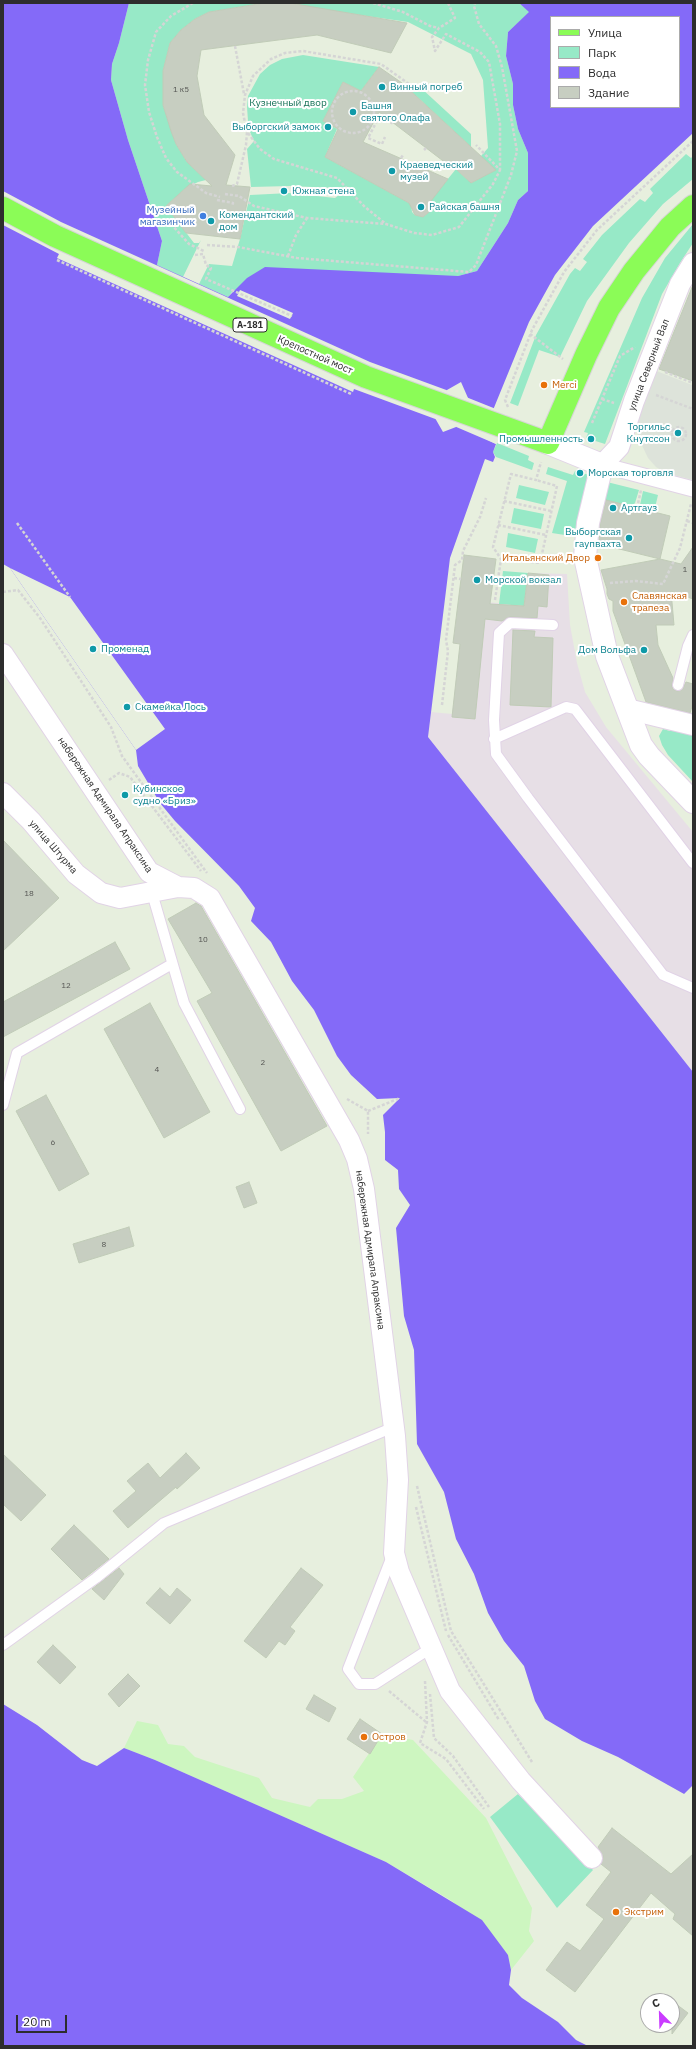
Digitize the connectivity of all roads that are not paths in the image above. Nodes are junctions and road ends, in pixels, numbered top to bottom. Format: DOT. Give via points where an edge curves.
graph roads {
  1 [pos="693,206"];
  2 [pos="3,208"];
  3 [pos="693,263"];
  4 [pos="545,453"];
  5 [pos="602,465"];
  6 [pos="692,495"];
  7 [pos="553,625"];
  8 [pos="693,635"];
  9 [pos="3,654"];
  10 [pos="678,685"];
  11 [pos="627,709"];
  12 [pos="693,725"];
  13 [pos="494,738"];
  14 [pos="3,793"];
  15 [pos="693,802"];
  16 [pos="693,863"];
  17 [pos="178,887"];
  18 [pos="152,893"];
  19 [pos="172,964"];
  20 [pos="693,988"];
  21 [pos="3,1105"];
  22 [pos="240,1109"];
  23 [pos="394,1427"];
  24 [pos="394,1553"];
  25 [pos="3,1645"];
  26 [pos="434,1656"];
  27 [pos="592,1858"];
  1 -- 4 [label="main road" via="670,227 634,271 609,308 586,355"];
  2 -- 4 [label="main road, Крепостной мост / А-181" via="55,236 366,378 508,419"];
  3 -- 5 [label="street, улица Северный Вал" via="680,284 634,401 624,436 619,447"];
  4 -- 5 [label="street"];
  5 -- 6 [label="street"];
  5 -- 11 [label="street" via="588,523 585,557 607,656"];
  7 -- 13 [label="lane" via="510,623 499,633"];
  8 -- 10 [label="lane"];
  9 -- 17 [label="street, набережная Адмирала Апраксина" via="148,872"];
  11 -- 12 [label="street" via="669,714"];
  11 -- 15 [label="street" via="641,745"];
  13 -- 16 [label="lane" via="566,707 574,709"];
  13 -- 20 [label="lane" via="496,754 663,975"];
  14 -- 18 [label="street, улица Штурма" via="31,821 76,874 101,893 120,898"];
  17 -- 18 [label="street, улица Штурма"];
  17 -- 23 [label="street, набережная Адмирала Апраксина" via="194,888 210,898 349,1140 357,1159 364,1189"];
  18 -- 19 [label="lane"];
  19 -- 21 [label="lane" via="17,1053"];
  19 -- 22 [label="lane" via="184,1003"];
  23 -- 24 [label="street, набережная Адмирала Апраксина" via="398,1480"];
  23 -- 25 [label="lane" via="164,1523 96,1578"];
  24 -- 26 [label="street, набережная Адмирала Апраксина" via="399,1572"];
  24 -- 26 [label="lane" via="348,1669 359,1684 375,1684"];
  26 -- 27 [label="street, набережная Адмирала Апраксина" via="450,1691 521,1781"];
}
